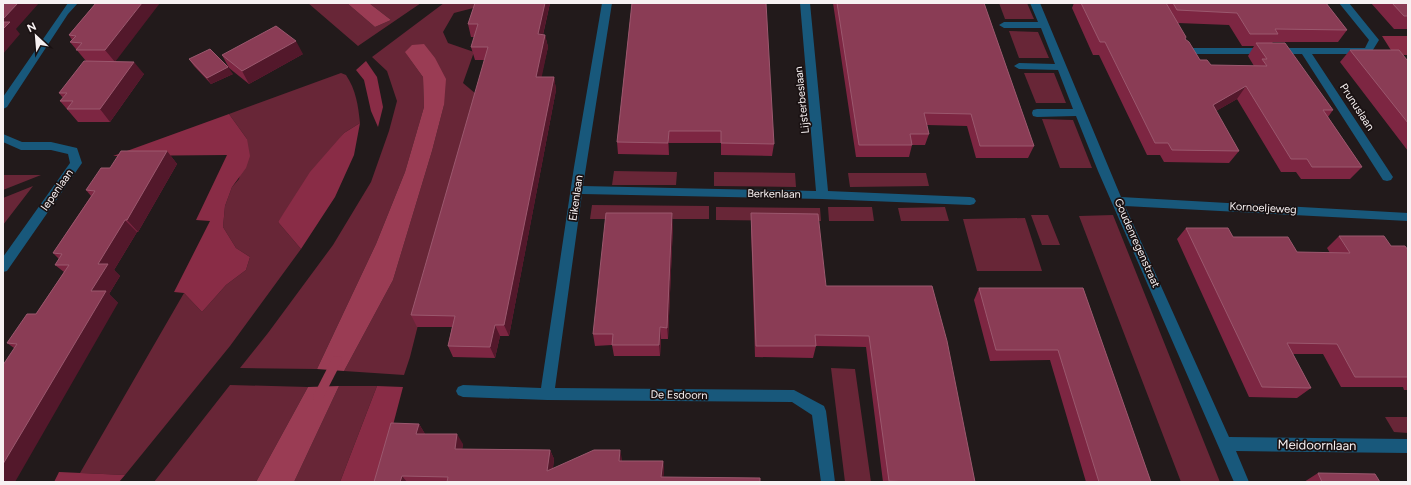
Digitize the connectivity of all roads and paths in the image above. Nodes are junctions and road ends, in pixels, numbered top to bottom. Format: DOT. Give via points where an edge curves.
graph roads {
  1 [pos="72,3"];
  2 [pos="607,3"];
  3 [pos="805,3"];
  4 [pos="1035,3"];
  5 [pos="1344,3"];
  6 [pos="1044,24"];
  7 [pos="1004,25"];
  8 [pos="1184,51"];
  9 [pos="1306,52"];
  10 [pos="1020,66"];
  11 [pos="1061,66"];
  12 [pos="3,105"];
  13 [pos="1080,112"];
  14 [pos="1037,113"];
  15 [pos="3,138"];
  16 [pos="1387,177"];
  17 [pos="577,190"];
  18 [pos="822,195"];
  19 [pos="970,201"];
  20 [pos="1118,201"];
  21 [pos="1408,217"];
  22 [pos="3,266"];
  23 [pos="463,391"];
  24 [pos="547,394"];
  25 [pos="1226,444"];
  26 [pos="1408,446"];
  27 [pos="828,482"];
  28 [pos="1242,482"];
  1 -- 12 [label="street"];
  2 -- 17 [label="street, Eikenlaan"];
  3 -- 18 [label="street, Lijsterbeslaan"];
  4 -- 6 [label="street, Goudenregenstraat"];
  5 -- 9 [label="street" via="1374,40 1368,50"];
  6 -- 7 [label="street"];
  6 -- 11 [label="street, Goudenregenstraat"];
  8 -- 9 [label="street"];
  9 -- 16 [label="street, Prunuslaan"];
  10 -- 11 [label="street"];
  11 -- 13 [label="street, Goudenregenstraat"];
  13 -- 14 [label="street"];
  13 -- 20 [label="street, Goudenregenstraat"];
  15 -- 22 [label="street, Iepenlaan" via="21,146 52,146 73,152 76,163"];
  17 -- 18 [label="street, Berkenlaan"];
  17 -- 24 [label="street, Eikenlaan"];
  18 -- 19 [label="street, Berkenlaan"];
  20 -- 21 [label="street, Kornoeljeweg"];
  20 -- 25 [label="street, Goudenregenstraat"];
  23 -- 24 [label="street, De Esdoorn"];
  24 -- 27 [label="street, De Esdoorn" via="794,396 819,411"];
  25 -- 26 [label="street, Meidoornlaan"];
  25 -- 28 [label="street, Goudenregenstraat"];
}
